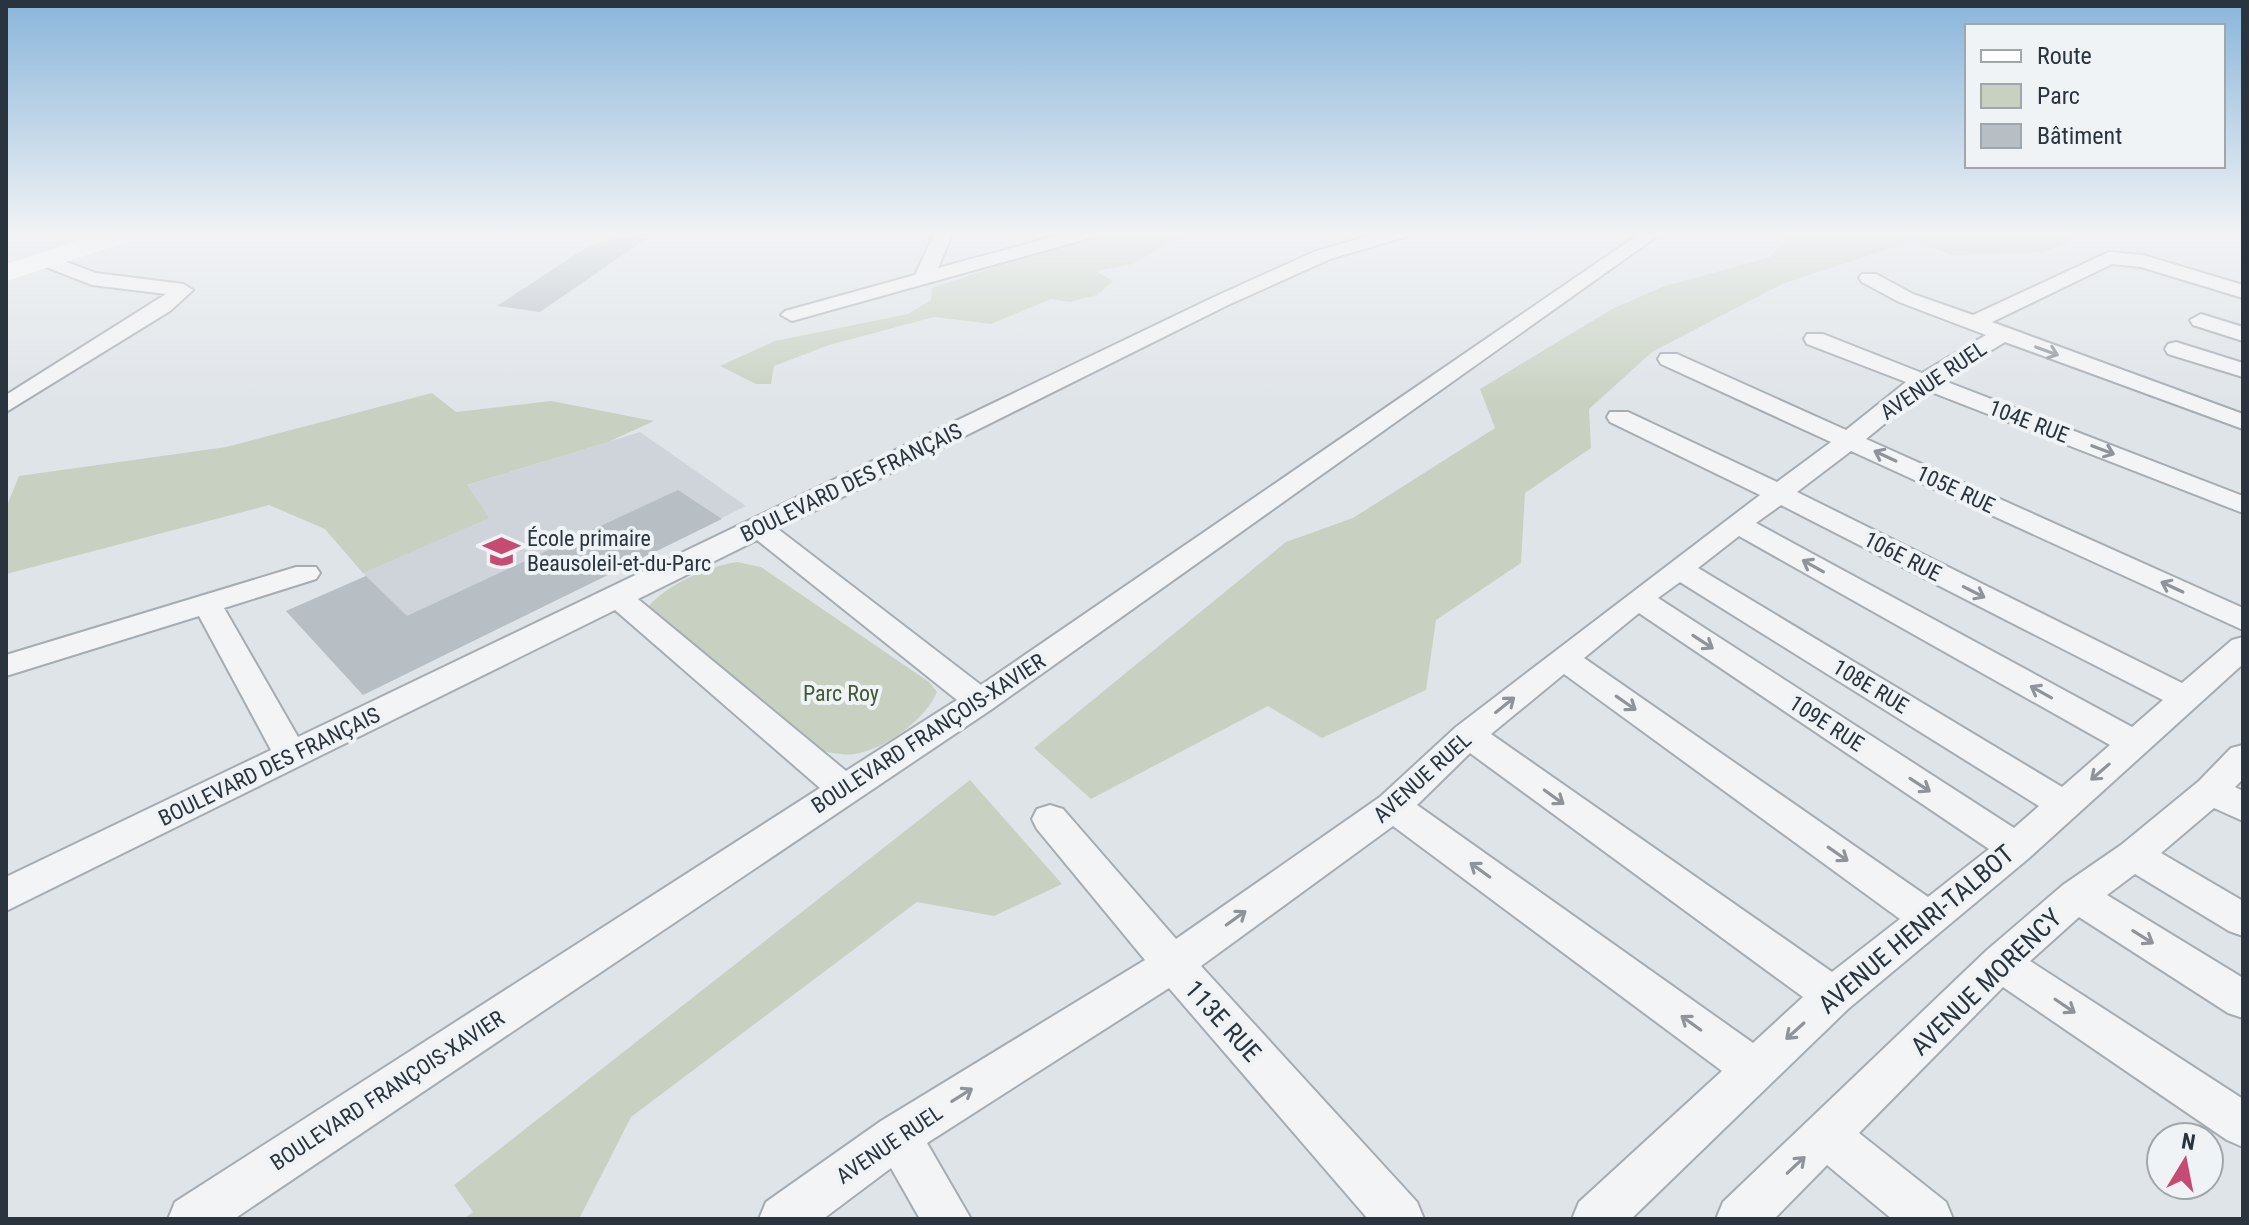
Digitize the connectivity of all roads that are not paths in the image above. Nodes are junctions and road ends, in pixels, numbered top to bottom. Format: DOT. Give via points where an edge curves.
graph roads {
  1 [pos="176,289"];
  2 [pos="886,289"];
  3 [pos="1247,289"];
  4 [pos="1572,289"];
  5 [pos="1890,289"];
  6 [pos="2056,289"];
  7 [pos="792,315"];
  8 [pos="2201,320"];
  9 [pos="1988,329"];
  10 [pos="2243,334"];
  11 [pos="1815,339"];
  12 [pos="2176,349"];
  13 [pos="1669,359"];
  14 [pos="2243,370"];
  15 [pos="1926,381"];
  16 [pos="6,405"];
  17 [pos="1619,417"];
  18 [pos="2243,422"];
  19 [pos="1850,440"];
  20 [pos="1780,494"];
  21 [pos="2243,505"];
  22 [pos="1739,525"];
  23 [pos="759,528"];
  24 [pos="1678,568"];
  25 [pos="306,573"];
  26 [pos="617,596"];
  27 [pos="1638,599"];
  28 [pos="207,604"];
  29 [pos="2243,620"];
  30 [pos="2243,647"];
  31 [pos="1563,658"];
  32 [pos="6,666"];
  33 [pos="2186,698"];
  34 [pos="980,701"];
  35 [pos="1468,735"];
  36 [pos="2134,743"];
  37 [pos="290,754"];
  38 [pos="2243,757"];
  39 [pos="843,788"];
  40 [pos="2227,799"];
  41 [pos="2063,804"];
  42 [pos="1393,807"];
  43 [pos="1050,819"];
  44 [pos="2016,848"];
  45 [pos="2134,855"];
  46 [pos="6,895"];
  47 [pos="2077,896"];
  48 [pos="1929,918"];
  49 [pos="2243,920"];
  50 [pos="2000,963"];
  51 [pos="1173,964"];
  52 [pos="1833,996"];
  53 [pos="2243,1000"];
  54 [pos="1754,1069"];
  55 [pos="2243,1125"];
  56 [pos="897,1136"];
  57 [pos="1828,1136"];
  58 [pos="192,1219"];
  59 [pos="783,1219"];
  60 [pos="947,1219"];
  61 [pos="1400,1219"];
  62 [pos="1596,1219"];
  63 [pos="1740,1219"];
  64 [pos="1929,1219"];
  1 -- 16 [label="street" via="183,290 163,307"];
  2 -- 7 [label="street"];
  3 -- 23 [label="street, BOULEVARD DES FRANÇAIS"];
  4 -- 34 [label="street, BOULEVARD FRANÇOIS-XAVIER"];
  5 -- 9 [label="street"];
  6 -- 9 [label="street, AVENUE RUEL"];
  8 -- 10 [label="street"];
  9 -- 15 [label="street, AVENUE RUEL"];
  9 -- 18 [label="street, one-way"];
  11 -- 15 [label="street, 104E RUE"];
  12 -- 14 [label="street"];
  13 -- 19 [label="street, 105E RUE"];
  15 -- 19 [label="street, AVENUE RUEL"];
  15 -- 21 [label="street, 104E RUE, one-way"];
  17 -- 20 [label="street, 106E RUE"];
  19 -- 20 [label="street, AVENUE RUEL"];
  29 -- 19 [label="street, 105E RUE, one-way"];
  20 -- 22 [label="street, AVENUE RUEL"];
  20 -- 33 [label="street, 106E RUE, one-way"];
  22 -- 24 [label="street, AVENUE RUEL"];
  36 -- 22 [label="street, one-way"];
  23 -- 26 [label="street, BOULEVARD DES FRANÇAIS"];
  23 -- 34 [label="street"];
  24 -- 27 [label="street, AVENUE RUEL"];
  24 -- 41 [label="street, 108E RUE"];
  25 -- 28 [label="street"];
  26 -- 37 [label="street, BOULEVARD DES FRANÇAIS"];
  26 -- 39 [label="street"];
  27 -- 31 [label="street, AVENUE RUEL"];
  27 -- 44 [label="street, 109E RUE, one-way"];
  28 -- 32 [label="street"];
  28 -- 37 [label="street"];
  30 -- 33 [label="street, AVENUE HENRI-TALBOT"];
  35 -- 31 [label="street, AVENUE RUEL, one-way"];
  31 -- 48 [label="street, one-way"];
  33 -- 36 [label="street, AVENUE HENRI-TALBOT"];
  34 -- 39 [label="street, BOULEVARD FRANÇOIS-XAVIER"];
  35 -- 42 [label="street, AVENUE RUEL"];
  35 -- 52 [label="street, one-way"];
  36 -- 41 [label="street, AVENUE HENRI-TALBOT, one-way"];
  37 -- 46 [label="street, BOULEVARD DES FRANÇAIS"];
  38 -- 40 [label="street, AVENUE MORENCY"];
  39 -- 58 [label="street, BOULEVARD FRANÇOIS-XAVIER"];
  40 -- 45 [label="street, AVENUE MORENCY"];
  41 -- 44 [label="street, AVENUE HENRI-TALBOT"];
  51 -- 42 [label="street, AVENUE RUEL, one-way"];
  54 -- 42 [label="street, one-way"];
  43 -- 51 [label="street, 113E RUE"];
  44 -- 48 [label="street, AVENUE HENRI-TALBOT"];
  45 -- 47 [label="street, AVENUE MORENCY"];
  45 -- 49 [label="street"];
  47 -- 50 [label="street, AVENUE MORENCY"];
  47 -- 53 [label="street, one-way"];
  48 -- 52 [label="street, AVENUE HENRI-TALBOT"];
  50 -- 55 [label="street, one-way"];
  50 -- 57 [label="street, AVENUE MORENCY"];
  56 -- 51 [label="street, AVENUE RUEL, one-way"];
  51 -- 61 [label="street, 113E RUE"];
  52 -- 54 [label="street, AVENUE HENRI-TALBOT, one-way"];
  54 -- 62 [label="street, AVENUE HENRI-TALBOT"];
  56 -- 59 [label="street, AVENUE RUEL"];
  56 -- 60 [label="street"];
  63 -- 57 [label="street, AVENUE MORENCY, one-way"];
  57 -- 64 [label="street"];
}
